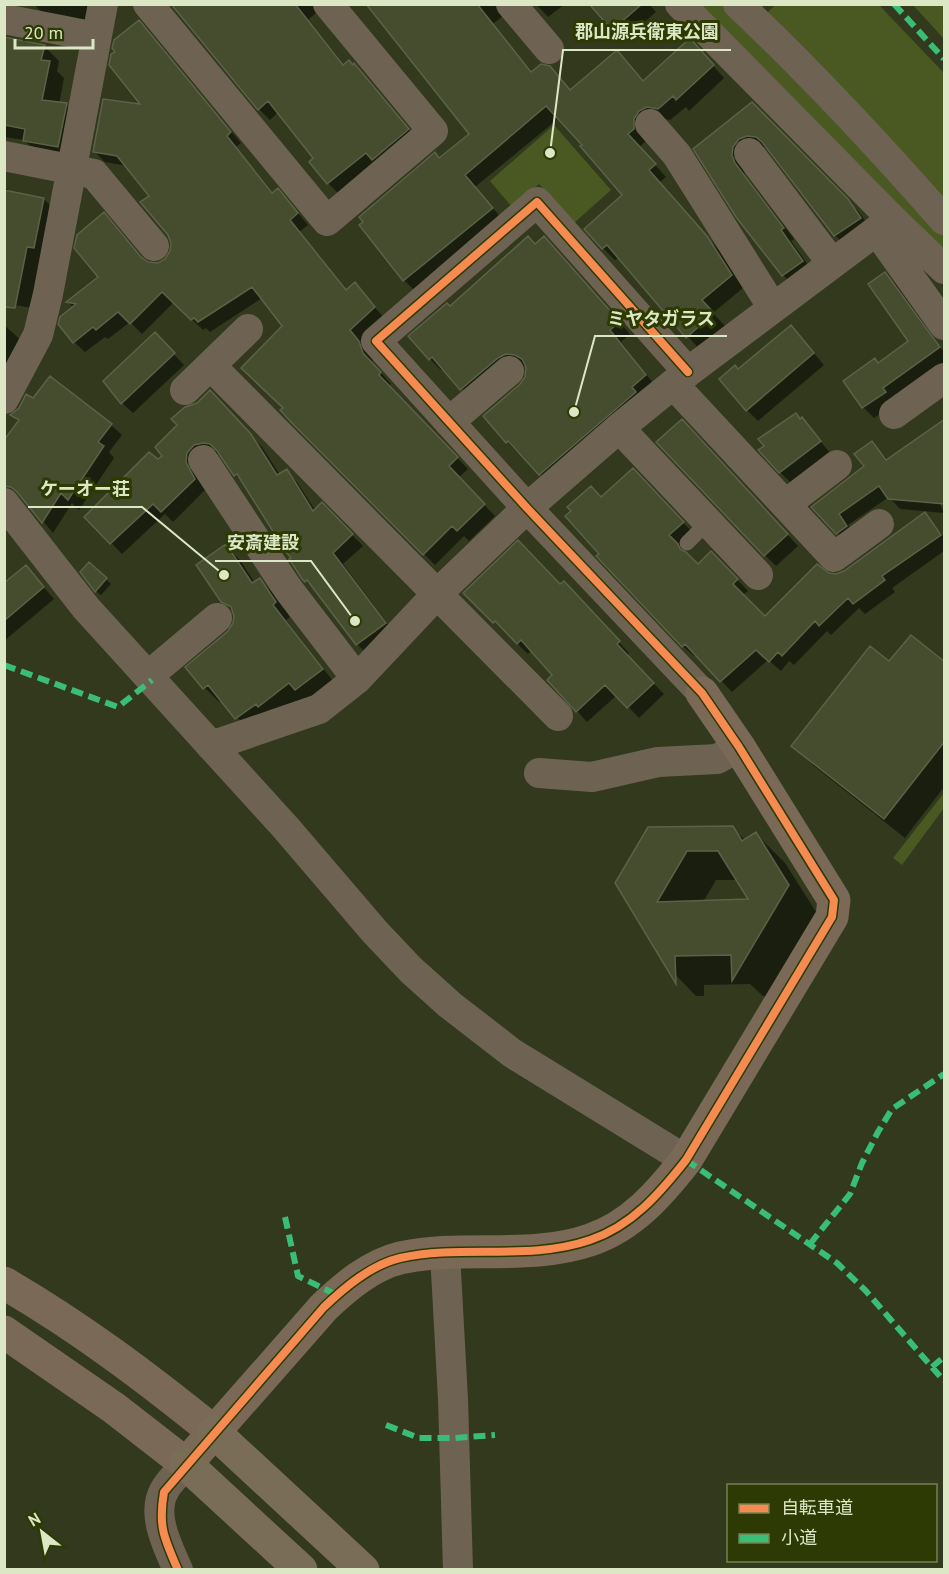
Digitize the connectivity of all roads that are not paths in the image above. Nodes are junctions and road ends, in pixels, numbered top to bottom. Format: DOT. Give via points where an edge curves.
graph roads {
  1 [pos="103,4"];
  2 [pos="148,4"];
  3 [pos="328,4"];
  4 [pos="512,4"];
  5 [pos="680,4"];
  6 [pos="738,4"];
  7 [pos="4,19"];
  8 [pos="96,37"];
  9 [pos="549,49"];
  10 [pos="650,124"];
  11 [pos="749,153"];
  12 [pos="4,156"];
  13 [pos="72,170"];
  14 [pos="945,220"];
  15 [pos="885,225"];
  16 [pos="154,246"];
  17 [pos="832,263"];
  18 [pos="945,269"];
  19 [pos="773,308"];
  20 [pos="945,325"];
  21 [pos="248,329"];
  22 [pos="211,366"];
  23 [pos="509,371"];
  24 [pos="681,378"];
  25 [pos="945,378"];
  26 [pos="185,390"];
  27 [pos="4,399"];
  28 [pos="894,414"];
  29 [pos="449,422"];
  30 [pos="619,428"];
  31 [pos="203,460"];
  32 [pos="837,465"];
  33 [pos="4,503"];
  34 [pos="786,504"];
  35 [pos="527,508"];
  36 [pos="708,522"];
  37 [pos="879,524"];
  38 [pos="687,543"];
  39 [pos="758,575"];
  40 [pos="438,593"];
  41 [pos="217,618"];
  42 [pos="148,676"];
  43 [pos="357,679"];
  44 [pos="702,693"];
  45 [pos="558,716"];
  46 [pos="211,746"];
  47 [pos="739,747"];
  48 [pos="539,773"];
  49 [pos="686,1160"];
  50 [pos="445,1253"];
  51 [pos="4,1284"];
  52 [pos="4,1332"];
  53 [pos="214,1432"];
  54 [pos="186,1464"];
  55 [pos="178,1569"];
  56 [pos="301,1569"];
  57 [pos="363,1569"];
  58 [pos="458,1569"];
  1 -- 8 [label="street"];
  2 -- 3 [label="street" via="327,221 433,131"];
  4 -- 9 [label="street"];
  5 -- 15 [label="street"];
  6 -- 14 [label="street"];
  7 -- 8 [label="street"];
  8 -- 13 [label="street"];
  10 -- 19 [label="street" via="677,155"];
  11 -- 17 [label="street"];
  12 -- 13 [label="street"];
  13 -- 16 [label="street" via="94,174"];
  13 -- 27 [label="street" via="38,335"];
  15 -- 17 [label="street"];
  15 -- 18 [label="street"];
  15 -- 20 [label="street"];
  17 -- 19 [label="street"];
  19 -- 24 [label="street"];
  21 -- 22 [label="street"];
  22 -- 26 [label="street"];
  22 -- 40 [label="street"];
  23 -- 29 [label="street"];
  24 -- 29 [label="street" via="537,202 376,341"];
  24 -- 30 [label="street"];
  24 -- 34 [label="street"];
  25 -- 28 [label="street"];
  29 -- 35 [label="street"];
  30 -- 35 [label="street"];
  30 -- 36 [label="street"];
  31 -- 43 [label="street" via="288,589"];
  32 -- 34 [label="street"];
  33 -- 42 [label="street" via="86,608"];
  34 -- 37 [label="street" via="834,556"];
  35 -- 40 [label="street"];
  35 -- 44 [label="street"];
  36 -- 38 [label="lane"];
  36 -- 39 [label="street"];
  40 -- 43 [label="street"];
  40 -- 45 [label="street"];
  41 -- 42 [label="street"];
  42 -- 46 [label="street"];
  43 -- 46 [label="street" via="319,709"];
  44 -- 47 [label="street"];
  46 -- 49 [label="street" via="375,932 442,998 513,1053"];
  47 -- 48 [label="street" via="717,759 658,762 592,777"];
  47 -- 49 [label="street" via="834,900 832,917"];
  49 -- 50 [label="street" via="660,1194 632,1218 589,1241 548,1250"];
  50 -- 53 [label="street" via="400,1258 346,1286 291,1342"];
  50 -- 58 [label="street"];
  51 -- 53 [label="street" via="50,1310 131,1366"];
  52 -- 54 [label="street" via="114,1408"];
  53 -- 54 [label="street"];
  53 -- 57 [label="highway"];
  54 -- 55 [label="street" via="164,1491 160,1513 163,1535"];
  54 -- 56 [label="highway"];
}
